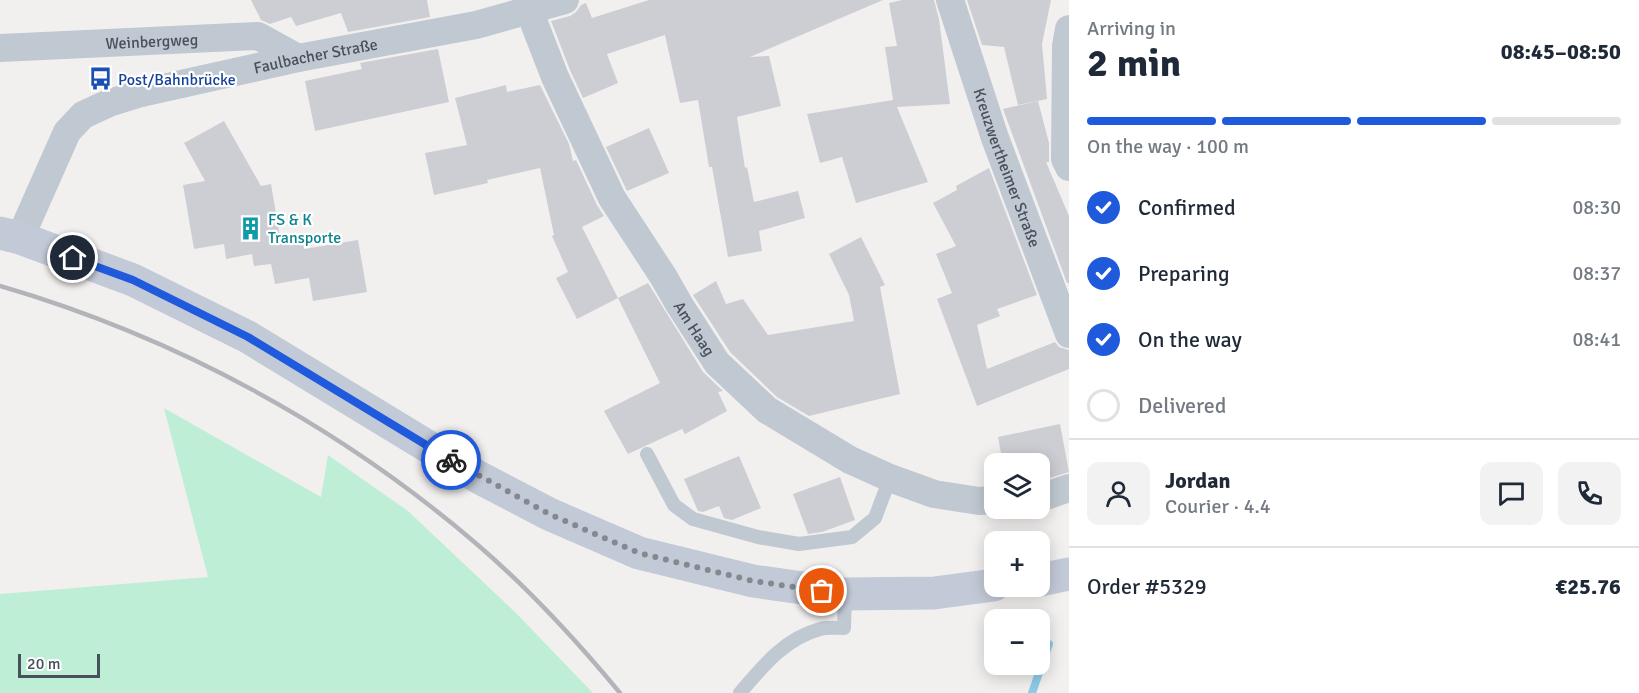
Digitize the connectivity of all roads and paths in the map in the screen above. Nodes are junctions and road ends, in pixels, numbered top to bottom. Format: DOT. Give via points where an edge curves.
graph roads {
  1 [pos="565,0"];
  2 [pos="950,0"];
  3 [pos="529,10"];
  4 [pos="1069,29"];
  5 [pos="0,48"];
  6 [pos="298,58"];
  7 [pos="1069,167"];
  8 [pos="10,235"];
  9 [pos="1069,334"];
  10 [pos="647,454"];
  11 [pos="890,478"];
  12 [pos="1069,488"];
  13 [pos="1050,495"];
  14 [pos="984,501"];
  15 [pos="1069,574"];
  16 [pos="1050,578"];
  17 [pos="984,586"];
  18 [pos="845,594"];
  19 [pos="740,693"];
  1 -- 3 [label="street, Faulbacher Straße"];
  2 -- 9 [label="street, Kreuzwertheimer Straße" via="995,138"];
  3 -- 6 [label="street, Faulbacher Straße" via="476,25"];
  3 -- 11 [label="street, Am Haag" via="555,77 612,198 717,363 767,411 850,460"];
  4 -- 7 [label="street" via="1065,159"];
  5 -- 6 [label="street, Weinbergweg" via="258,36"];
  6 -- 8 [label="street, Faulbacher Straße" via="141,93 83,116 67,132"];
  8 -- 18 [label="main road" via="133,280 248,337 478,477 569,523 639,553 753,581"];
  10 -- 11 [label="lane" via="674,505 693,519 799,544 852,537 875,518"];
  11 -- 14 [label="street, Am Haag" via="934,494"];
  12 -- 13 [label="street"];
  15 -- 16 [label="main road"];
  17 -- 18 [label="main road" via="934,593"];
  18 -- 19 [label="lane" via="844,628 822,628 797,638 780,649"];
}
